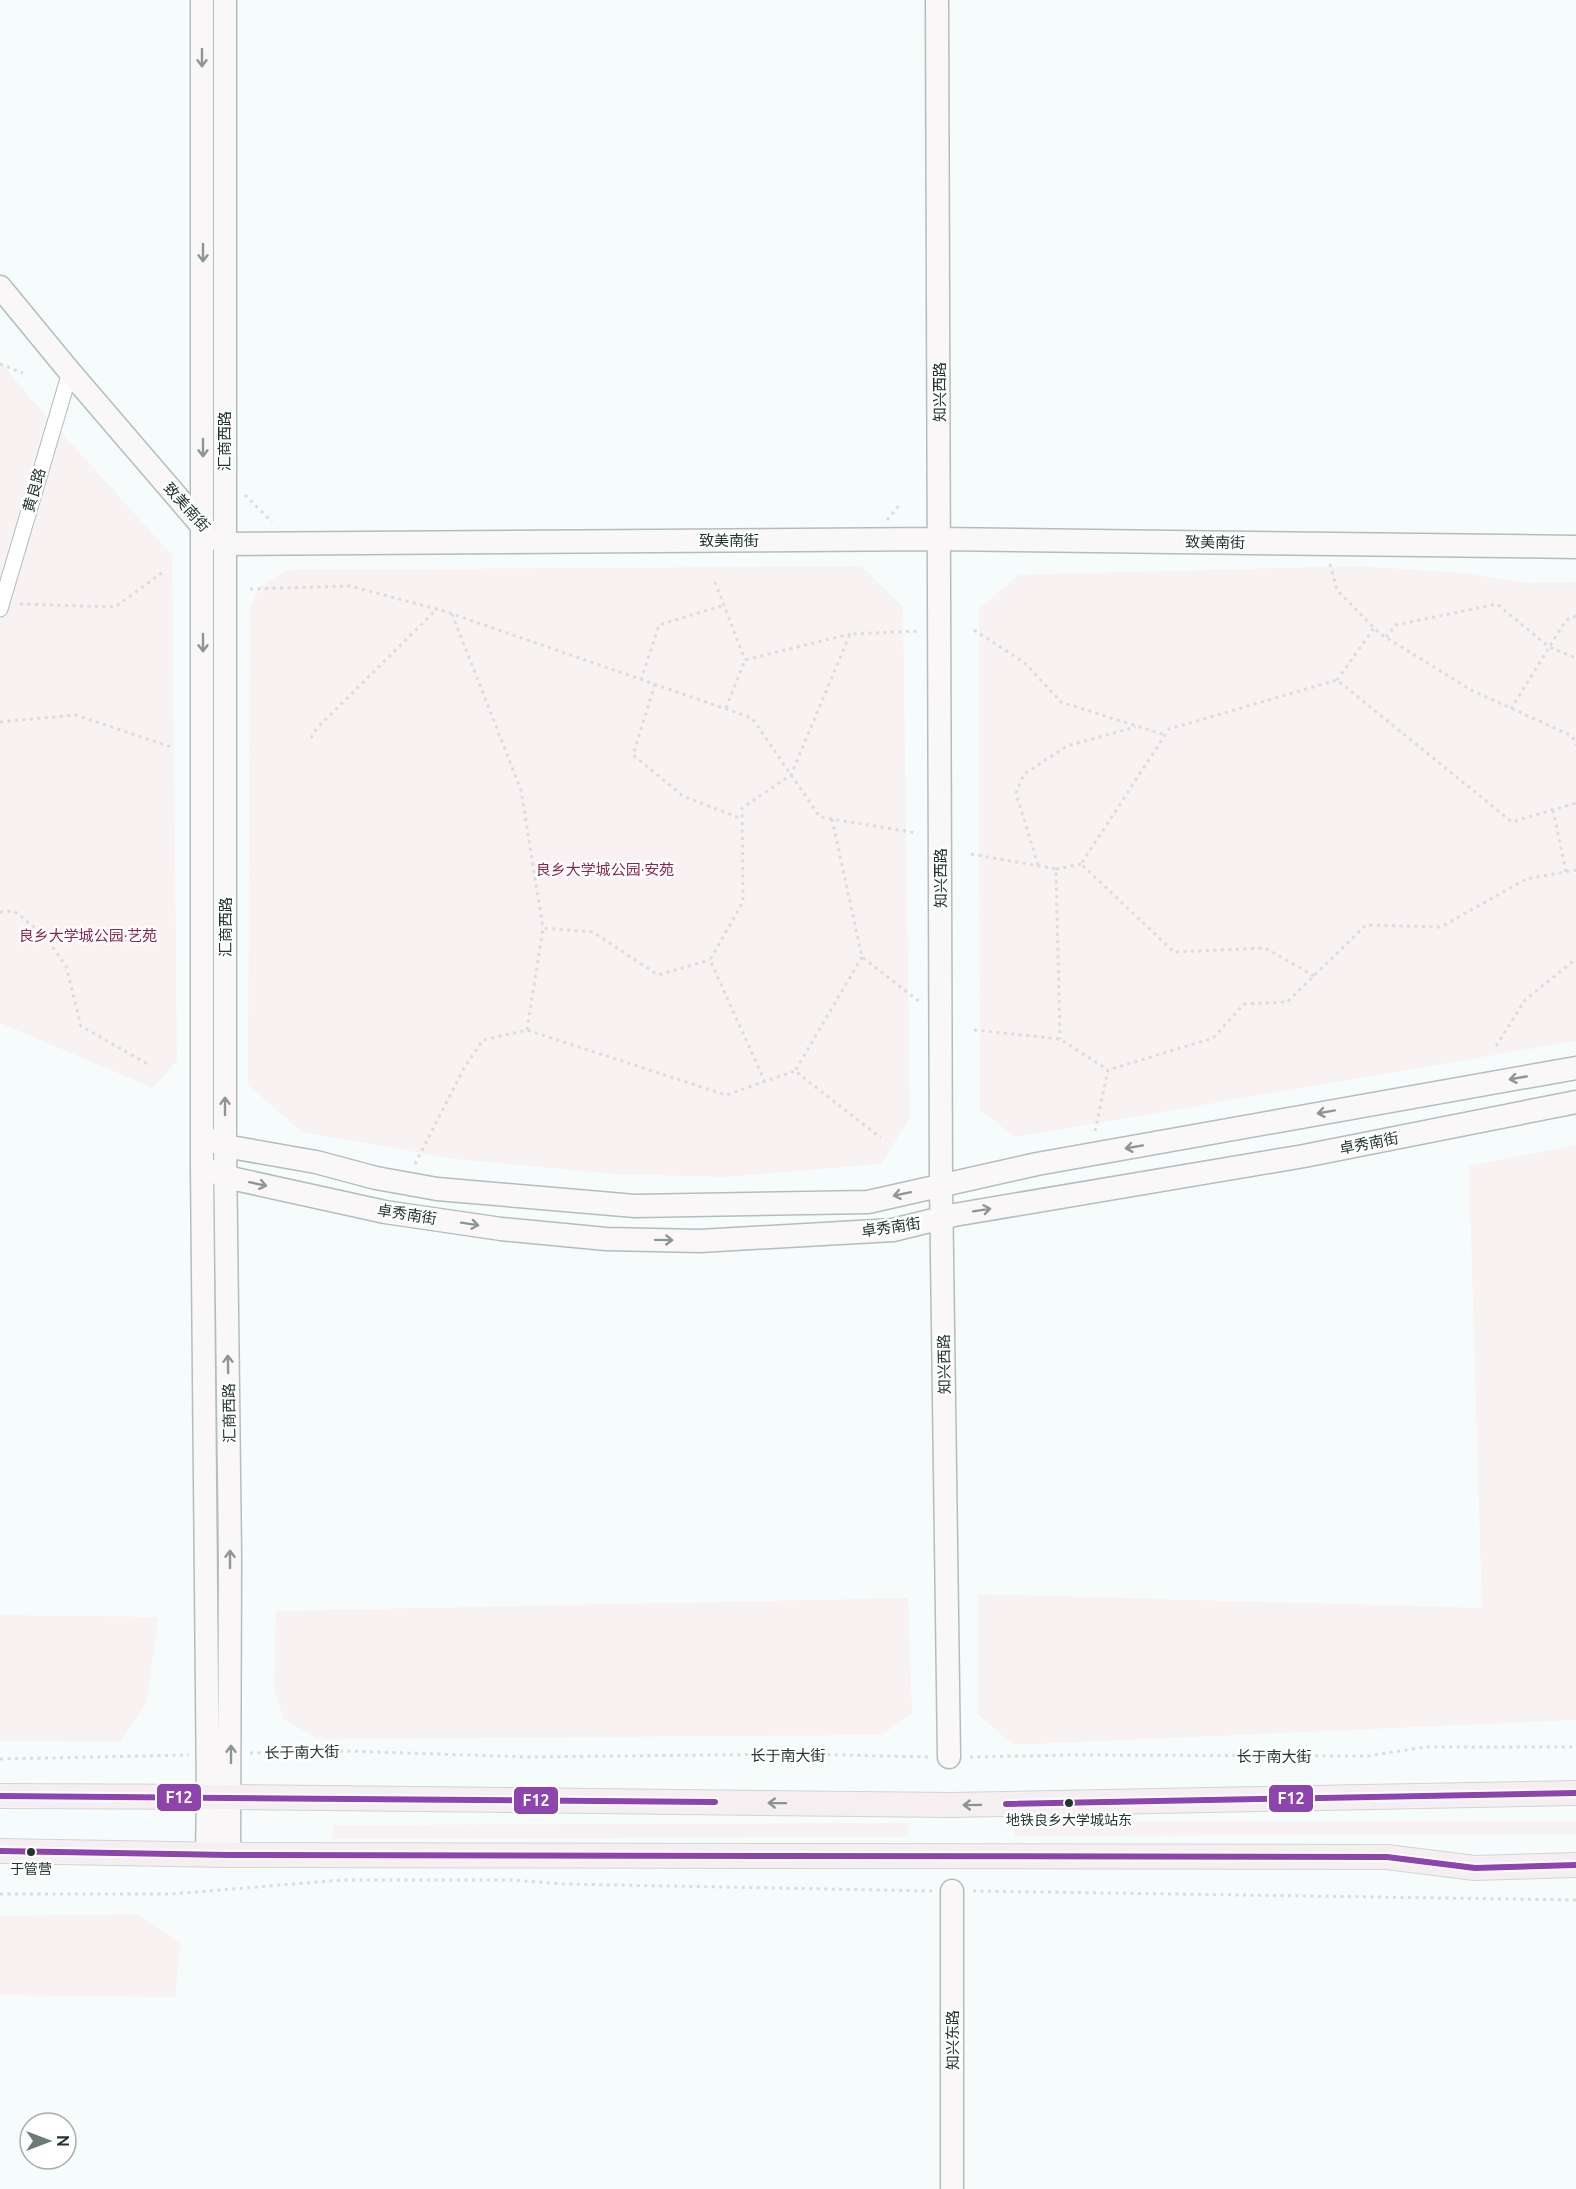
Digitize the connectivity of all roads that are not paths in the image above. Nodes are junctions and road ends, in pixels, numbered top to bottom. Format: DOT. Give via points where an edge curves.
graph roads {
  1 [pos="202,0"];
  2 [pos="225,0"];
  3 [pos="937,0"];
  4 [pos="0,287"];
  5 [pos="70,372"];
  6 [pos="203,527"];
  7 [pos="940,539"];
  8 [pos="224,544"];
  9 [pos="1576,547"];
  10 [pos="1,606"];
  11 [pos="1576,1068"];
  12 [pos="1576,1102"];
  13 [pos="203,1137"];
  14 [pos="225,1146"];
  15 [pos="202,1166"];
  16 [pos="226,1177"];
  17 [pos="941,1185"];
  18 [pos="943,1219"];
  19 [pos="949,1757"];
  20 [pos="1576,1793"];
  21 [pos="0,1796"];
  22 [pos="219,1797"];
  23 [pos="0,1851"];
  24 [pos="218,1854"];
  25 [pos="1576,1864"];
  26 [pos="952,1891"];
  27 [pos="952,2189"];
  1 -- 6 [label="street, 汇商西路, one-way"];
  2 -- 8 [label="street, 汇商西路"];
  3 -- 7 [label="street, 知兴西路"];
  4 -- 5 [label="street, 致美南街"];
  5 -- 6 [label="street, 致美南街"];
  5 -- 10 [label="street, 黄良路"];
  6 -- 8 [label="street, 致美南街"];
  6 -- 13 [label="street, 汇商西路, one-way"];
  7 -- 8 [label="street, 致美南街"];
  7 -- 9 [label="street, 致美南街"];
  7 -- 17 [label="street, 知兴西路"];
  14 -- 8 [label="street, 汇商西路, one-way"];
  11 -- 17 [label="street, 卓秀南街, one-way" via="1036,1164"];
  18 -- 12 [label="street, 卓秀南街, one-way" via="1304,1156"];
  13 -- 14 [label="street, 卓秀南街"];
  13 -- 15 [label="street, 汇商西路"];
  14 -- 16 [label="street, 汇商西路"];
  17 -- 14 [label="street, 卓秀南街, one-way" via="868,1202 635,1206 437,1189"];
  15 -- 16 [label="street, 卓秀南街"];
  15 -- 22 [label="street, 汇商西路" via="207,1754"];
  16 -- 18 [label="street, 卓秀南街, one-way" via="385,1212 606,1239 700,1241 893,1230"];
  22 -- 16 [label="street, 汇商西路, one-way" via="231,1754"];
  17 -- 18 [label="street, 知兴西路"];
  18 -- 19 [label="street, 知兴西路"];
  20 -- 22 [label="main road, one-way" via="951,1805"];
  21 -- 22 [label="main road"];
  22 -- 24 [label="street, 汇商西路"];
  23 -- 24 [label="main road"];
  24 -- 25 [label="main road" via="1387,1857 1475,1868"];
  26 -- 27 [label="street, 知兴东路"];
}
